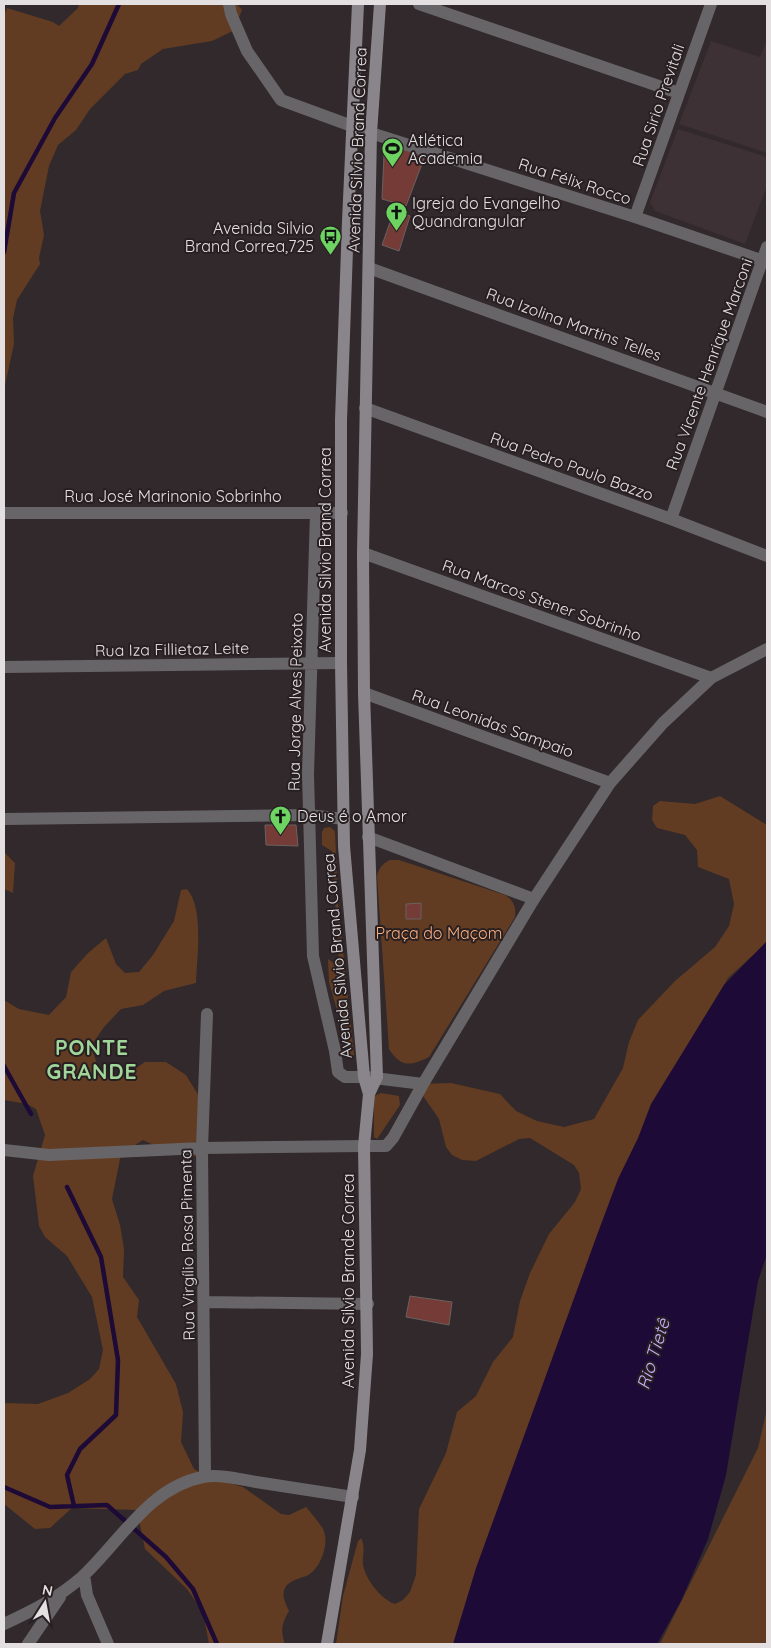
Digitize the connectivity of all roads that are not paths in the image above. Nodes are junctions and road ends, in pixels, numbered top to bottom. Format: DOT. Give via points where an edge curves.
graph roads {
  1 [pos="229,4"];
  2 [pos="358,4"];
  3 [pos="380,4"];
  4 [pos="419,4"];
  5 [pos="711,4"];
  6 [pos="679,93"];
  7 [pos="352,126"];
  8 [pos="371,133"];
  9 [pos="635,217"];
  10 [pos="767,247"];
  11 [pos="765,261"];
  12 [pos="369,268"];
  13 [pos="715,393"];
  14 [pos="365,408"];
  15 [pos="767,412"];
  16 [pos="316,512"];
  17 [pos="342,512"];
  18 [pos="4,513"];
  19 [pos="671,519"];
  20 [pos="363,553"];
  21 [pos="767,556"];
  22 [pos="767,649"];
  23 [pos="341,663"];
  24 [pos="311,664"];
  25 [pos="4,667"];
  26 [pos="711,678"];
  27 [pos="364,693"];
  28 [pos="610,783"];
  29 [pos="309,815"];
  30 [pos="344,818"];
  31 [pos="4,819"];
  32 [pos="368,837"];
  33 [pos="534,900"];
  34 [pos="207,1014"];
  35 [pos="364,1076"];
  36 [pos="377,1077"];
  37 [pos="423,1084"];
  38 [pos="369,1094"];
  39 [pos="364,1146"];
  40 [pos="202,1148"];
  41 [pos="4,1150"];
  42 [pos="204,1302"];
  43 [pos="368,1304"];
  44 [pos="205,1476"];
  45 [pos="354,1497"];
  46 [pos="84,1575"];
  47 [pos="63,1593"];
  48 [pos="4,1624"];
  49 [pos="28,1644"];
  50 [pos="108,1644"];
  51 [pos="327,1644"];
  1 -- 7 [label="street, Rua Félix Rocco" via="248,51 281,100"];
  2 -- 7 [label="main road, Avenida Silvio Brand Correa"];
  3 -- 8 [label="main road, Avenida Silvio Brand Correa"];
  4 -- 6 [label="street"];
  5 -- 6 [label="street, Rua Sirio Previtali"];
  6 -- 9 [label="street, Rua Sirio Previtali"];
  7 -- 8 [label="street, Rua Félix Rocco"];
  7 -- 17 [label="main road, Avenida Silvio Brand Correa" via="341,420"];
  8 -- 9 [label="street, Rua Félix Rocco"];
  8 -- 12 [label="main road, Avenida Silvio Brand Correa"];
  9 -- 11 [label="street, Rua Félix Rocco"];
  10 -- 11 [label="street, Rua Vicente Henrique Marconi"];
  11 -- 13 [label="street, Rua Vicente Henrique Marconi"];
  12 -- 13 [label="street, Rua Izolina Martins Telles"];
  12 -- 14 [label="main road, Avenida Silvio Brand Correa"];
  13 -- 15 [label="street, Rua Izolina Martins Telles"];
  13 -- 19 [label="street, Rua Vicente Henrique Marconi"];
  14 -- 19 [label="street, Rua Pedro Paulo Bazzo"];
  14 -- 20 [label="main road, Avenida Silvio Brand Correa"];
  16 -- 17 [label="street, Rua José Marinonio Sobrinho"];
  16 -- 18 [label="street, Rua José Marinonio Sobrinho"];
  16 -- 24 [label="street, Rua Jorge Alves Peixoto"];
  17 -- 23 [label="main road, Avenida Silvio Brand Correa"];
  19 -- 21 [label="street, Rua Pedro Paulo Bazzo"];
  20 -- 26 [label="street, Rua Marcos Stener Sobrinho"];
  20 -- 27 [label="main road, Avenida Silvio Brand Correa"];
  22 -- 26 [label="street"];
  23 -- 24 [label="street, Rua Iza Fillietaz Leite"];
  23 -- 30 [label="main road, Avenida Silvio Brand Correa"];
  24 -- 25 [label="street, Rua Iza Fillietaz Leite"];
  24 -- 29 [label="street, Rua Jorge Alves Peixoto"];
  26 -- 28 [label="street" via="663,723"];
  27 -- 28 [label="street, Rua Leonidas Sampaio"];
  27 -- 32 [label="main road, Avenida Silvio Brand Correa"];
  28 -- 33 [label="street"];
  29 -- 30 [label="street"];
  29 -- 31 [label="street"];
  29 -- 35 [label="street, Rua Jorge Alves Peixoto" via="313,956 338,1072 348,1078"];
  30 -- 35 [label="main road, Avenida Silvio Brand Correa"];
  32 -- 33 [label="street"];
  32 -- 36 [label="main road, Avenida Silvio Brand Correa"];
  33 -- 37 [label="street"];
  34 -- 40 [label="street, Rua Virgílio Rosa Pimenta"];
  35 -- 36 [label="street, Rua Jorge Alves Peixoto"];
  35 -- 38 [label="main road, Avenida Silvio Brand Correa"];
  36 -- 37 [label="street, Rua Jorge Alves Peixoto"];
  36 -- 38 [label="main road"];
  37 -- 39 [label="street" via="386,1146"];
  38 -- 39 [label="main road, Avenida Silvio Brande Correa"];
  39 -- 40 [label="street"];
  39 -- 43 [label="main road, Avenida Silvio Brande Correa"];
  40 -- 41 [label="street" via="48,1155"];
  40 -- 42 [label="street, Rua Virgílio Rosa Pimenta"];
  42 -- 43 [label="street"];
  42 -- 44 [label="street, Rua Virgílio Rosa Pimenta"];
  43 -- 45 [label="main road, Avenida Silvio Brande Correa" via="362,1432"];
  44 -- 45 [label="street"];
  44 -- 46 [label="street" via="164,1494 140,1514"];
  45 -- 51 [label="main road, Avenida Silvio Brande Correa"];
  46 -- 47 [label="street"];
  46 -- 50 [label="street" via="87,1595"];
  47 -- 48 [label="street"];
  47 -- 49 [label="street"];
}
